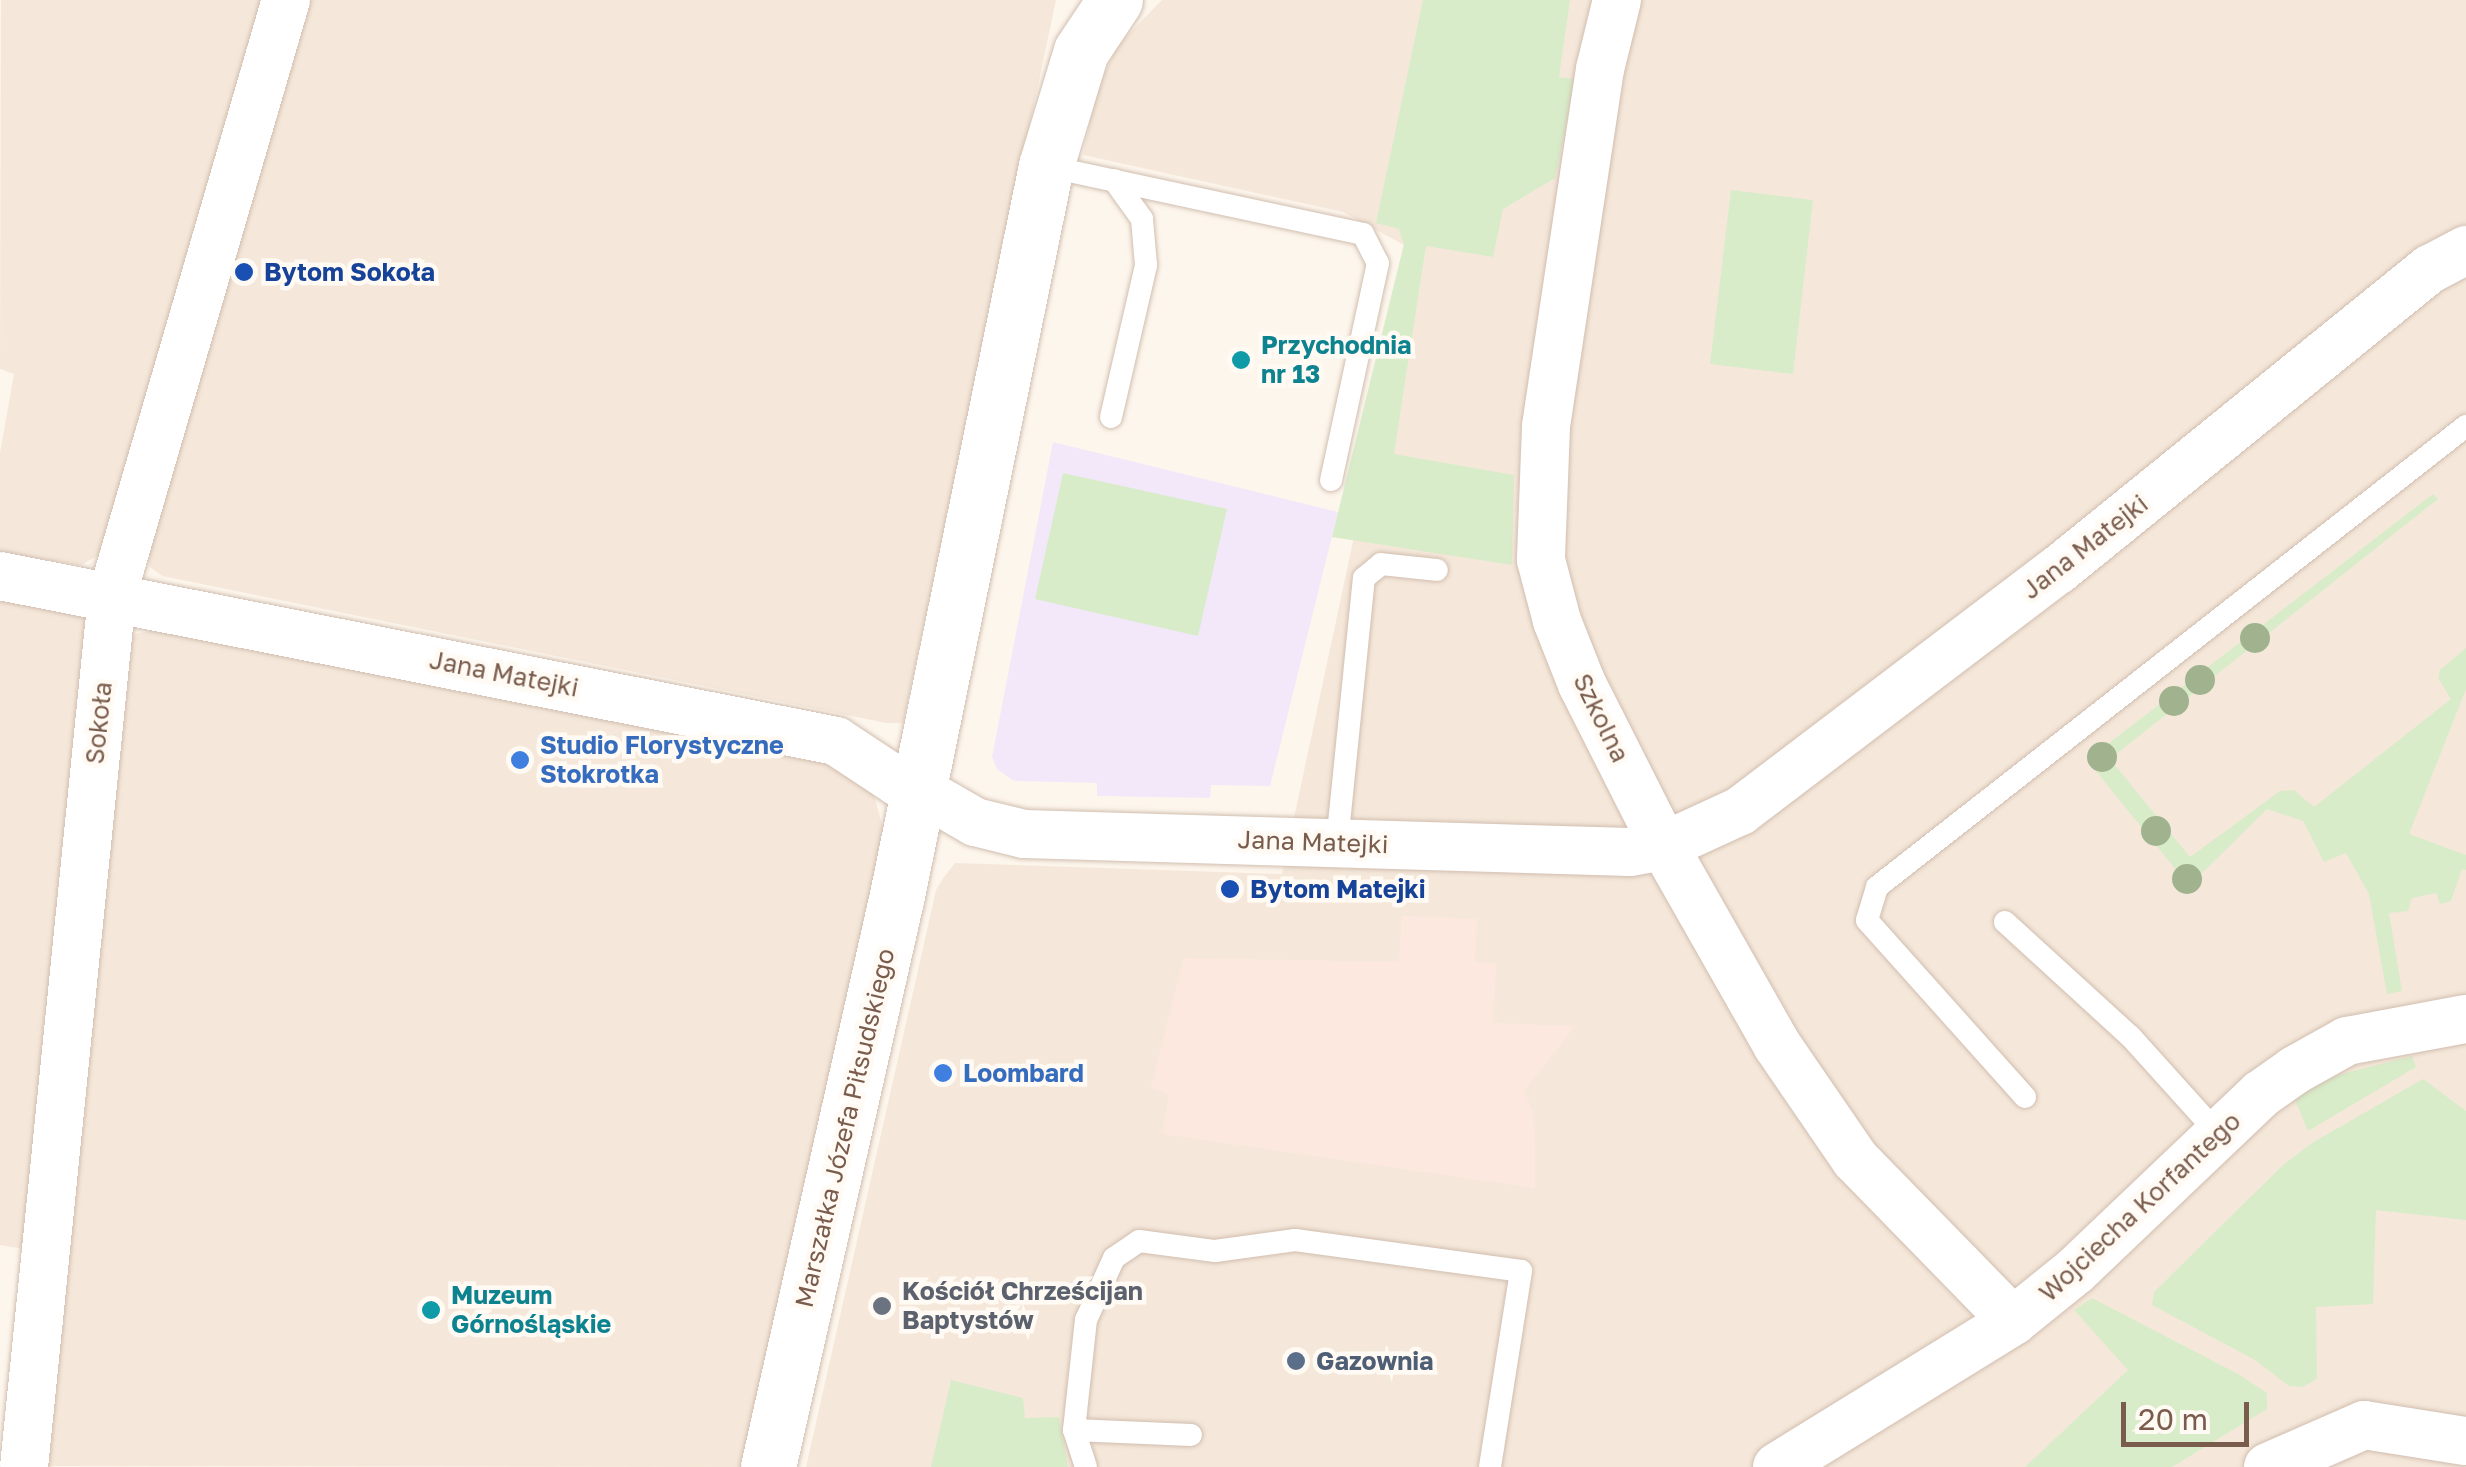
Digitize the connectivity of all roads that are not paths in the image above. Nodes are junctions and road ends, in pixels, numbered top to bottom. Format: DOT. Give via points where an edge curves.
graph roads {
  1 [pos="286,0"];
  2 [pos="1115,0"];
  3 [pos="1617,0"];
  4 [pos="1046,166"];
  5 [pos="1114,180"];
  6 [pos="2466,250"];
  7 [pos="1112,417"];
  8 [pos="2466,426"];
  9 [pos="1331,480"];
  10 [pos="1437,570"];
  11 [pos="0,576"];
  12 [pos="112,596"];
  13 [pos="918,789"];
  14 [pos="1337,843"];
  15 [pos="1664,846"];
  16 [pos="2006,922"];
  17 [pos="2466,1020"];
  18 [pos="2025,1096"];
  19 [pos="2220,1136"];
  20 [pos="2012,1321"];
  21 [pos="1074,1430"];
  22 [pos="1191,1436"];
  23 [pos="2463,1448"];
  24 [pos="24,1467"];
  25 [pos="768,1467"];
  26 [pos="1086,1467"];
  27 [pos="1490,1467"];
  28 [pos="1778,1467"];
  29 [pos="2268,1467"];
  1 -- 12 [label="street, Sokoła"];
  2 -- 4 [label="main road, Marszałka Józefa Piłsudskiego" via="1081,51"];
  3 -- 15 [label="street, Szkolna" via="1600,70 1546,428 1541,560 1582,684"];
  4 -- 5 [label="lane"];
  4 -- 13 [label="main road, Marszałka Józefa Piłsudskiego"];
  5 -- 7 [label="lane" via="1142,219 1146,265"];
  5 -- 9 [label="lane" via="1363,234 1378,264"];
  6 -- 15 [label="street, Jana Matejki" via="2430,269 2058,570 1740,810"];
  8 -- 18 [label="lane" via="1876,888 1867,920"];
  10 -- 14 [label="lane" via="1381,564 1364,578"];
  11 -- 12 [label="street, Jana Matejki"];
  12 -- 13 [label="street, Jana Matejki" via="824,738"];
  12 -- 24 [label="street, Sokoła"];
  13 -- 14 [label="street, Jana Matejki" via="975,822 1024,834"];
  13 -- 25 [label="main road, Marszałka Józefa Piłsudskiego"];
  14 -- 15 [label="street, Jana Matejki" via="1630,852"];
  15 -- 20 [label="street, Szkolna" via="1777,1045 1854,1159"];
  16 -- 19 [label="lane" via="2132,1037"];
  17 -- 19 [label="street, Wojciecha Korfantego" via="2334,1048 2261,1094"];
  19 -- 20 [label="street, Wojciecha Korfantego" via="2075,1272"];
  20 -- 28 [label="street, Wojciecha Korfantego"];
  21 -- 22 [label="lane"];
  21 -- 26 [label="lane"];
  21 -- 27 [label="lane" via="1086,1320 1114,1258 1139,1241 1215,1252 1295,1240 1521,1272"];
  23 -- 29 [label="street" via="2364,1426"];
}
